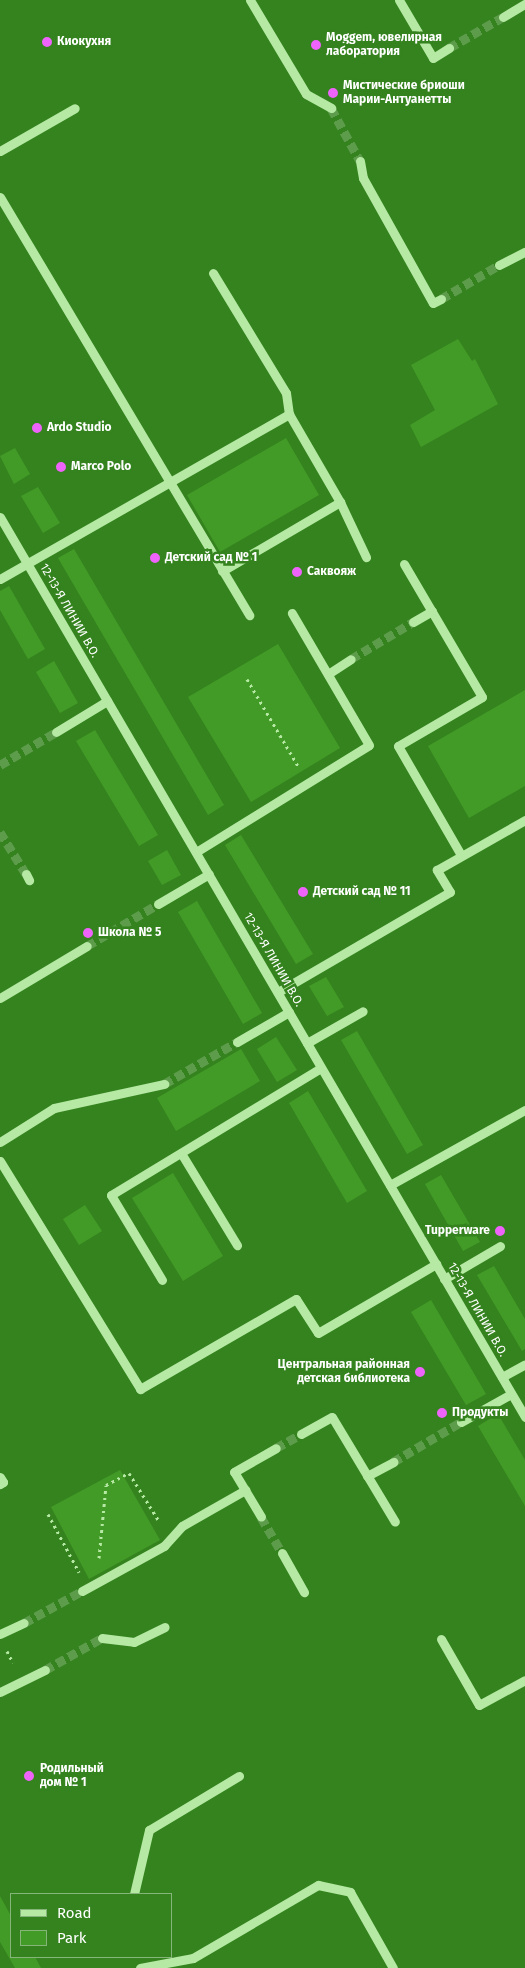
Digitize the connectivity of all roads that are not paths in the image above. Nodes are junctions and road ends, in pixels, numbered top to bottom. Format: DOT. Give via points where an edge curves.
graph roads {
  1 [pos="250,0"];
  2 [pos="399,0"];
  3 [pos="525,4"];
  4 [pos="503,17"];
  5 [pos="449,48"];
  6 [pos="75,108"];
  7 [pos="331,108"];
  8 [pos="0,151"];
  9 [pos="360,161"];
  10 [pos="0,197"];
  11 [pos="525,252"];
  12 [pos="499,266"];
  13 [pos="213,272"];
  14 [pos="441,299"];
  15 [pos="289,414"];
  16 [pos="169,483"];
  17 [pos="340,502"];
  18 [pos="0,517"];
  19 [pos="366,557"];
  20 [pos="27,563"];
  21 [pos="404,564"];
  22 [pos="222,571"];
  23 [pos="0,578"];
  24 [pos="432,611"];
  25 [pos="292,613"];
  26 [pos="249,615"];
  27 [pos="413,622"];
  28 [pos="352,659"];
  29 [pos="328,674"];
  30 [pos="108,701"];
  31 [pos="56,732"];
  32 [pos="525,820"];
  33 [pos="196,852"];
  34 [pos="461,855"];
  35 [pos="209,874"];
  36 [pos="158,904"];
  37 [pos="87,946"];
  38 [pos="278,992"];
  39 [pos="0,998"];
  40 [pos="363,1011"];
  41 [pos="289,1012"];
  42 [pos="237,1042"];
  43 [pos="307,1043"];
  44 [pos="321,1068"];
  45 [pos="164,1084"];
  46 [pos="525,1110"];
  47 [pos="0,1142"];
  48 [pos="181,1153"];
  49 [pos="0,1161"];
  50 [pos="390,1185"];
  51 [pos="237,1245"];
  52 [pos="500,1246"];
  53 [pos="436,1264"];
  54 [pos="444,1279"];
  55 [pos="162,1280"];
  56 [pos="525,1364"];
  57 [pos="502,1377"];
  58 [pos="512,1394"];
  59 [pos="525,1417"];
  60 [pos="461,1422"];
  61 [pos="301,1434"];
  62 [pos="276,1448"];
  63 [pos="392,1462"];
  64 [pos="0,1476"];
  65 [pos="367,1476"];
  66 [pos="0,1484"];
  67 [pos="245,1490"];
  68 [pos="261,1517"];
  69 [pos="395,1522"];
  70 [pos="282,1554"];
  71 [pos="89,1587"];
  72 [pos="304,1592"];
  73 [pos="24,1622"];
  74 [pos="165,1627"];
  75 [pos="0,1634"];
  76 [pos="102,1638"];
  77 [pos="441,1639"];
  78 [pos="45,1670"];
  79 [pos="525,1680"];
  80 [pos="0,1692"];
  81 [pos="239,1776"];
  82 [pos="134,1893"];
  83 [pos="150,1967"];
  84 [pos="140,1968"];
  85 [pos="393,1968"];
  1 -- 7 [label="street" via="306,94"];
  2 -- 5 [label="street" via="432,58"];
  3 -- 4 [label="street"];
  6 -- 8 [label="street"];
  9 -- 14 [label="street" via="363,178 432,303"];
  10 -- 16 [label="street"];
  11 -- 12 [label="street"];
  13 -- 15 [label="street" via="286,393"];
  15 -- 16 [label="street"];
  15 -- 17 [label="street"];
  16 -- 20 [label="street"];
  16 -- 22 [label="street"];
  17 -- 19 [label="street"];
  17 -- 22 [label="street"];
  18 -- 20 [label="street, 12-13-Я ЛИНИИ В.О."];
  20 -- 23 [label="street"];
  20 -- 30 [label="street, 12-13-Я ЛИНИИ В.О."];
  21 -- 24 [label="street"];
  22 -- 26 [label="street"];
  24 -- 27 [label="street"];
  24 -- 34 [label="street" via="482,698 398,746"];
  25 -- 29 [label="street"];
  28 -- 29 [label="street"];
  29 -- 33 [label="street" via="369,745"];
  30 -- 31 [label="street"];
  30 -- 33 [label="street, 12-13-Я ЛИНИИ В.О."];
  32 -- 34 [label="street"];
  33 -- 35 [label="street, 12-13-Я ЛИНИИ В.О."];
  34 -- 38 [label="street" via="437,870 450,892"];
  35 -- 36 [label="street"];
  35 -- 38 [label="street, 12-13-Я ЛИНИИ В.О."];
  37 -- 39 [label="street"];
  38 -- 41 [label="street, 12-13-Я ЛИНИИ В.О."];
  40 -- 43 [label="street"];
  41 -- 42 [label="street"];
  41 -- 43 [label="street, 12-13-Я ЛИНИИ В.О."];
  43 -- 44 [label="street, 12-13-Я ЛИНИИ В.О."];
  44 -- 48 [label="street"];
  44 -- 50 [label="street, 12-13-Я ЛИНИИ В.О."];
  45 -- 47 [label="street" via="54,1108"];
  46 -- 50 [label="street"];
  48 -- 51 [label="street"];
  48 -- 55 [label="street" via="110,1195"];
  49 -- 53 [label="street" via="140,1390 296,1299 318,1333"];
  50 -- 53 [label="street, 12-13-Я ЛИНИИ В.О."];
  52 -- 54 [label="street"];
  53 -- 54 [label="street, 12-13-Я ЛИНИИ В.О."];
  54 -- 57 [label="street, 12-13-Я ЛИНИИ В.О."];
  56 -- 57 [label="street"];
  57 -- 58 [label="street, 12-13-Я ЛИНИИ В.О."];
  58 -- 59 [label="street, 12-13-Я ЛИНИИ В.О."];
  58 -- 60 [label="street"];
  61 -- 65 [label="street" via="332,1417"];
  62 -- 67 [label="street" via="234,1472"];
  63 -- 65 [label="street"];
  64 -- 66 [label="street" via="3,1482"];
  65 -- 69 [label="street"];
  67 -- 68 [label="street"];
  67 -- 71 [label="street" via="182,1526 164,1546"];
  70 -- 72 [label="street"];
  73 -- 75 [label="street"];
  74 -- 76 [label="street" via="134,1642"];
  77 -- 79 [label="street" via="479,1705"];
  78 -- 80 [label="street"];
  81 -- 82 [label="street" via="150,1830"];
  83 -- 84 [label="street"];
  83 -- 85 [label="street" via="192,1958 318,1885 350,1892"];
}
